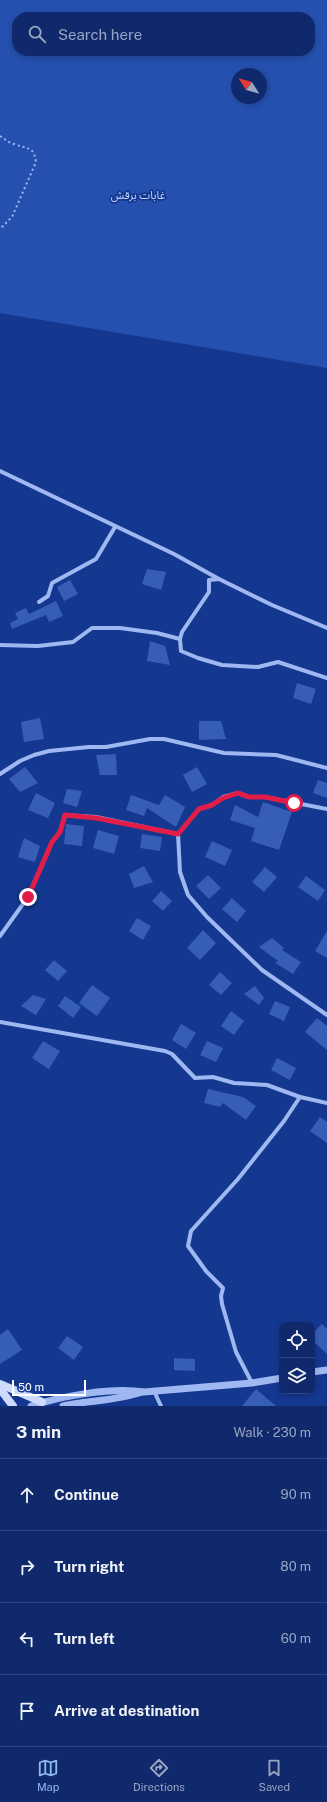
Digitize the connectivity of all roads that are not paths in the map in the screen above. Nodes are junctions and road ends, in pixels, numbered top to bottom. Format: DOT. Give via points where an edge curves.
graph roads {
  1 [pos="0,471"];
  2 [pos="115,527"];
  3 [pos="219,579"];
  4 [pos="39,602"];
  5 [pos="327,628"];
  6 [pos="180,639"];
  7 [pos="0,645"];
  8 [pos="327,678"];
  9 [pos="327,768"];
  10 [pos="0,774"];
  11 [pos="327,809"];
  12 [pos="178,834"];
  13 [pos="0,936"];
  14 [pos="327,1015"];
  15 [pos="0,1022"];
  16 [pos="300,1097"];
  17 [pos="327,1103"];
  18 [pos="327,1370"];
  19 [pos="315,1372"];
  20 [pos="279,1378"];
  21 [pos="252,1383"];
  22 [pos="0,1384"];
  23 [pos="0,1389"];
  24 [pos="154,1391"];
  25 [pos="144,1392"];
  26 [pos="42,1402"];
  27 [pos="13,1406"];
  28 [pos="31,1406"];
  29 [pos="63,1406"];
  30 [pos="161,1406"];
  1 -- 2 [label="street"];
  2 -- 3 [label="street" via="174,554"];
  2 -- 4 [label="street" via="96,559 52,583 48,596"];
  3 -- 5 [label="street"];
  3 -- 6 [label="street" via="209,580 209,592"];
  6 -- 7 [label="street" via="120,628 92,628 73,642 38,646"];
  6 -- 8 [label="street" via="181,651 222,665 258,667 278,662"];
  9 -- 10 [label="street" via="276,756 224,753 164,739 150,739 106,747 42,753 20,761"];
  11 -- 12 [label="street" via="238,793 199,809"];
  12 -- 13 [label="street" via="96,818 65,815 60,832 52,842 28,897"];
  12 -- 14 [label="street" via="180,872 188,895 262,970"];
  15 -- 16 [label="street" via="165,1051 172,1054 195,1078 213,1077 234,1083 267,1085"];
  16 -- 17 [label="street"];
  16 -- 21 [label="street" via="284,1122 238,1180 191,1230 188,1246 206,1271 224,1288 221,1296 236,1352"];
  18 -- 19 [label="street"];
  20 -- 21 [label="street"];
  21 -- 24 [label="street"];
  22 -- 26 [label="main road"];
  23 -- 27 [label="main road"];
  24 -- 25 [label="street"];
  24 -- 30 [label="street"];
  25 -- 26 [label="street" via="111,1391"];
  25 -- 29 [label="street" via="129,1397"];
  26 -- 28 [label="street"];
}
